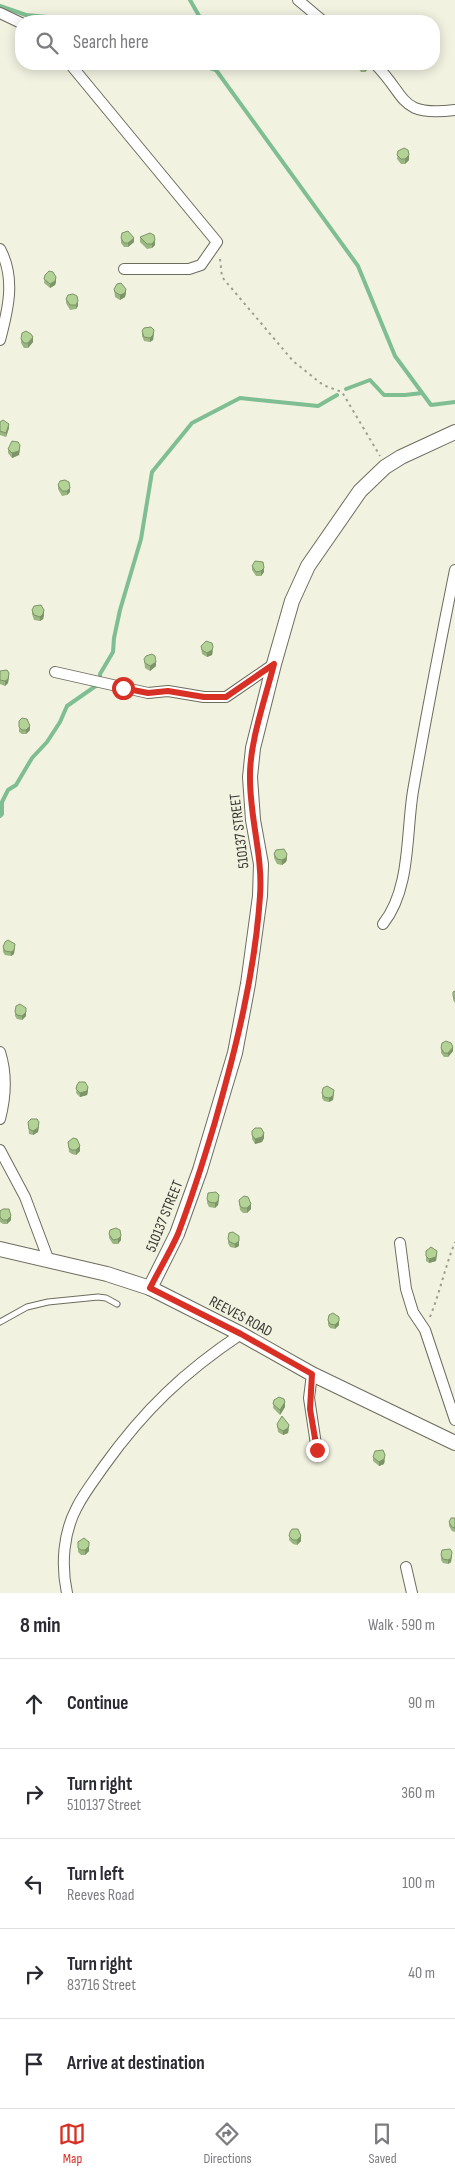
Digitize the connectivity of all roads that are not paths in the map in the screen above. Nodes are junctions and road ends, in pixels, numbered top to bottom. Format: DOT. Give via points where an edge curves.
graph roads {
  1 [pos="298,0"];
  2 [pos="0,13"];
  3 [pos="316,15"];
  4 [pos="15,20"];
  5 [pos="75,70"];
  6 [pos="381,70"];
  7 [pos="455,110"];
  8 [pos="0,249"];
  9 [pos="124,269"];
  10 [pos="0,340"];
  11 [pos="455,432"];
  12 [pos="455,570"];
  13 [pos="274,664"];
  14 [pos="55,672"];
  15 [pos="383,924"];
  16 [pos="0,1052"];
  17 [pos="0,1119"];
  18 [pos="0,1150"];
  19 [pos="400,1243"];
  20 [pos="0,1249"];
  21 [pos="49,1261"];
  22 [pos="150,1288"];
  23 [pos="117,1304"];
  24 [pos="0,1322"];
  25 [pos="241,1334"];
  26 [pos="312,1374"];
  27 [pos="455,1420"];
  28 [pos="455,1443"];
  29 [pos="317,1450"];
  30 [pos="406,1567"];
  31 [pos="67,1593"];
  32 [pos="412,1593"];
  1 -- 3 [label="street"];
  2 -- 4 [label="street"];
  5 -- 9 [label="street" via="217,242 202,265 190,269"];
  6 -- 7 [label="street" via="405,103 427,112"];
  8 -- 10 [label="street" via="10,291"];
  11 -- 13 [label="street, 510137 STREET" via="401,457 385,467 360,491 308,566 292,601"];
  12 -- 15 [label="street" via="413,794 405,864 397,900"];
  13 -- 14 [label="street" via="226,697 168,691 148,693"];
  13 -- 22 [label="street, 510137 STREET" via="253,748 250,777 261,864 260,896 235,1053 181,1225"];
  16 -- 17 [label="street" via="6,1088"];
  18 -- 21 [label="street" via="26,1197"];
  19 -- 27 [label="street" via="406,1289 413,1312 425,1330"];
  20 -- 21 [label="street, REEVES ROAD"];
  21 -- 22 [label="street, REEVES ROAD"];
  22 -- 25 [label="street, REEVES ROAD"];
  23 -- 24 [label="lane" via="106,1298 48,1302 27,1307"];
  25 -- 26 [label="street, REEVES ROAD"];
  25 -- 31 [label="street" via="208,1356 148,1410 128,1432 96,1478 76,1508 68,1534 63,1555"];
  26 -- 28 [label="street, REEVES ROAD"];
  26 -- 29 [label="street" via="310,1409"];
  30 -- 32 [label="street"];
}
